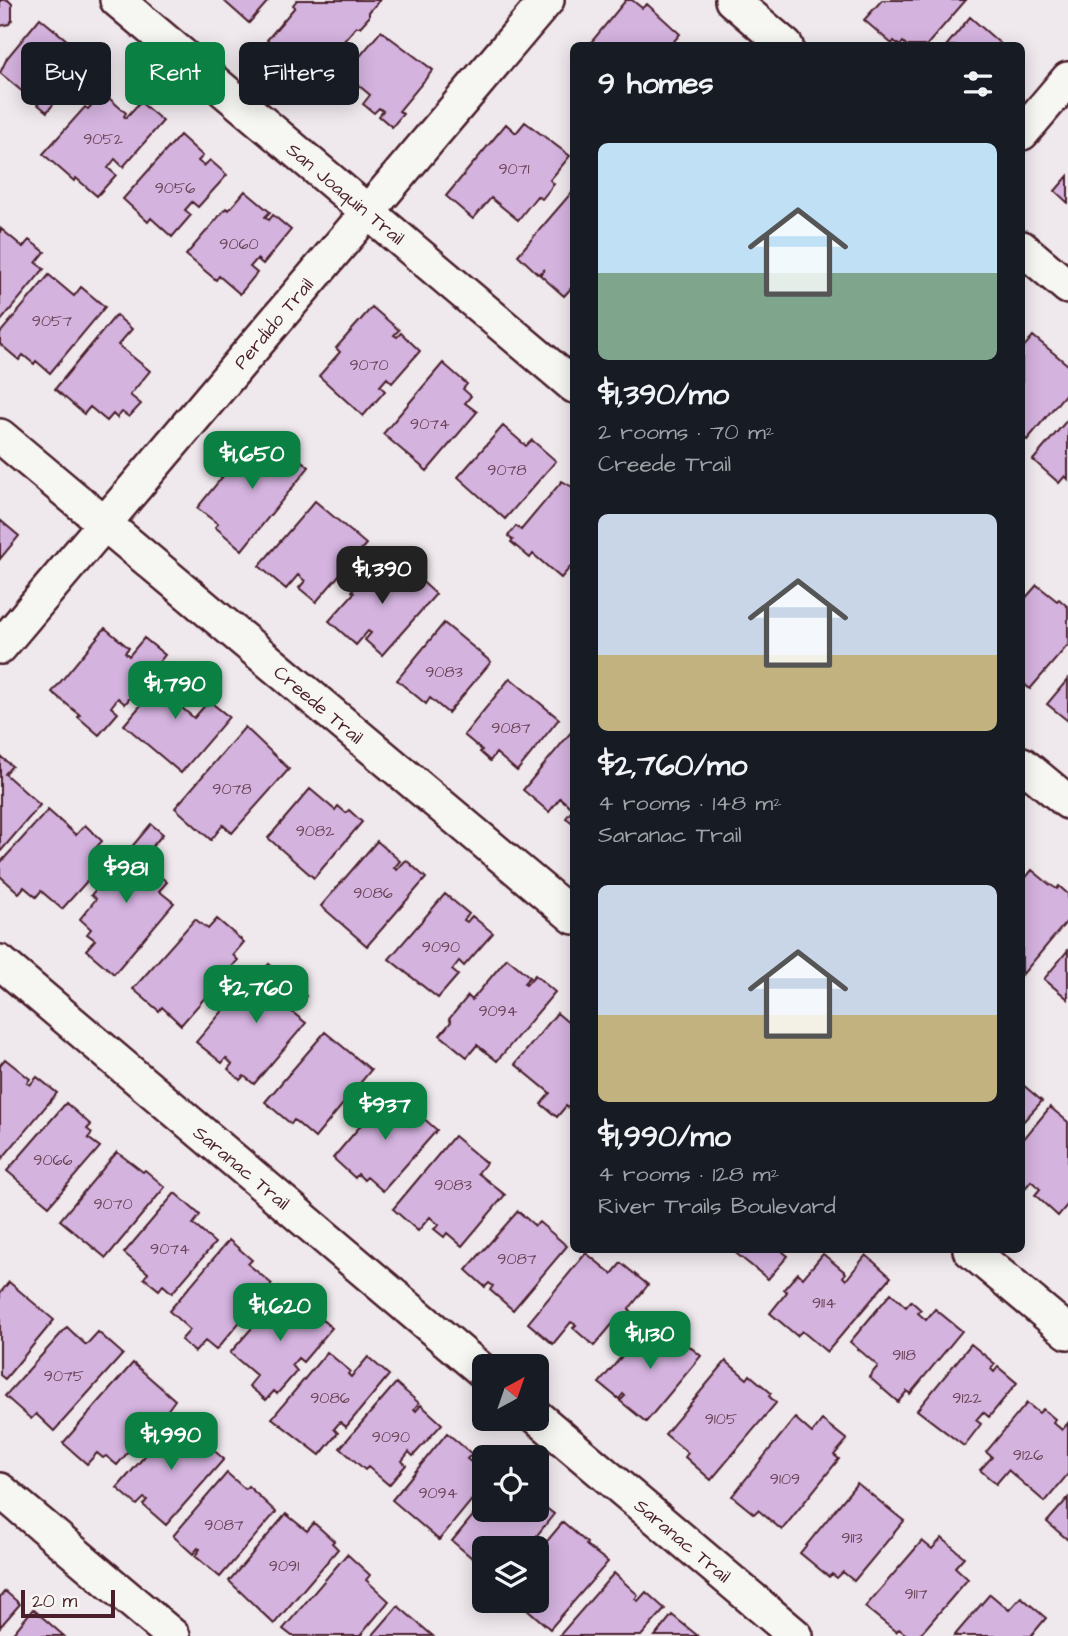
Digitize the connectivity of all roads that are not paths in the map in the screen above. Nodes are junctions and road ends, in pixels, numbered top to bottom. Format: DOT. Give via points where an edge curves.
graph roads {
  1 [pos="117,0"];
  2 [pos="547,0"];
  3 [pos="732,0"];
  4 [pos="781,42"];
  5 [pos="1068,79"];
  6 [pos="1025,129"];
  7 [pos="367,211"];
  8 [pos="1025,251"];
  9 [pos="1068,287"];
  10 [pos="570,383"];
  11 [pos="0,436"];
  12 [pos="103,523"];
  13 [pos="0,647"];
  14 [pos="1025,766"];
  15 [pos="1068,802"];
  16 [pos="570,915"];
  17 [pos="0,962"];
  18 [pos="974,1253"];
  19 [pos="1068,1332"];
  20 [pos="472,1362"];
  21 [pos="550,1428"];
  22 [pos="0,1490"];
  23 [pos="173,1636"];
  24 [pos="796,1636"];
  1 -- 7 [label="street, San Joaquin Trail"];
  2 -- 7 [label="street, Perdido Trail"];
  3 -- 4 [label="street"];
  5 -- 6 [label="street"];
  7 -- 10 [label="street, San Joaquin Trail"];
  7 -- 12 [label="street, Perdido Trail"];
  8 -- 9 [label="street"];
  11 -- 12 [label="street, Creede Trail"];
  12 -- 13 [label="street, Perdido Trail"];
  12 -- 16 [label="street, Creede Trail"];
  14 -- 15 [label="street"];
  17 -- 20 [label="street, Saranac Trail"];
  18 -- 19 [label="street"];
  21 -- 24 [label="street, Saranac Trail"];
  22 -- 23 [label="street"];
}
